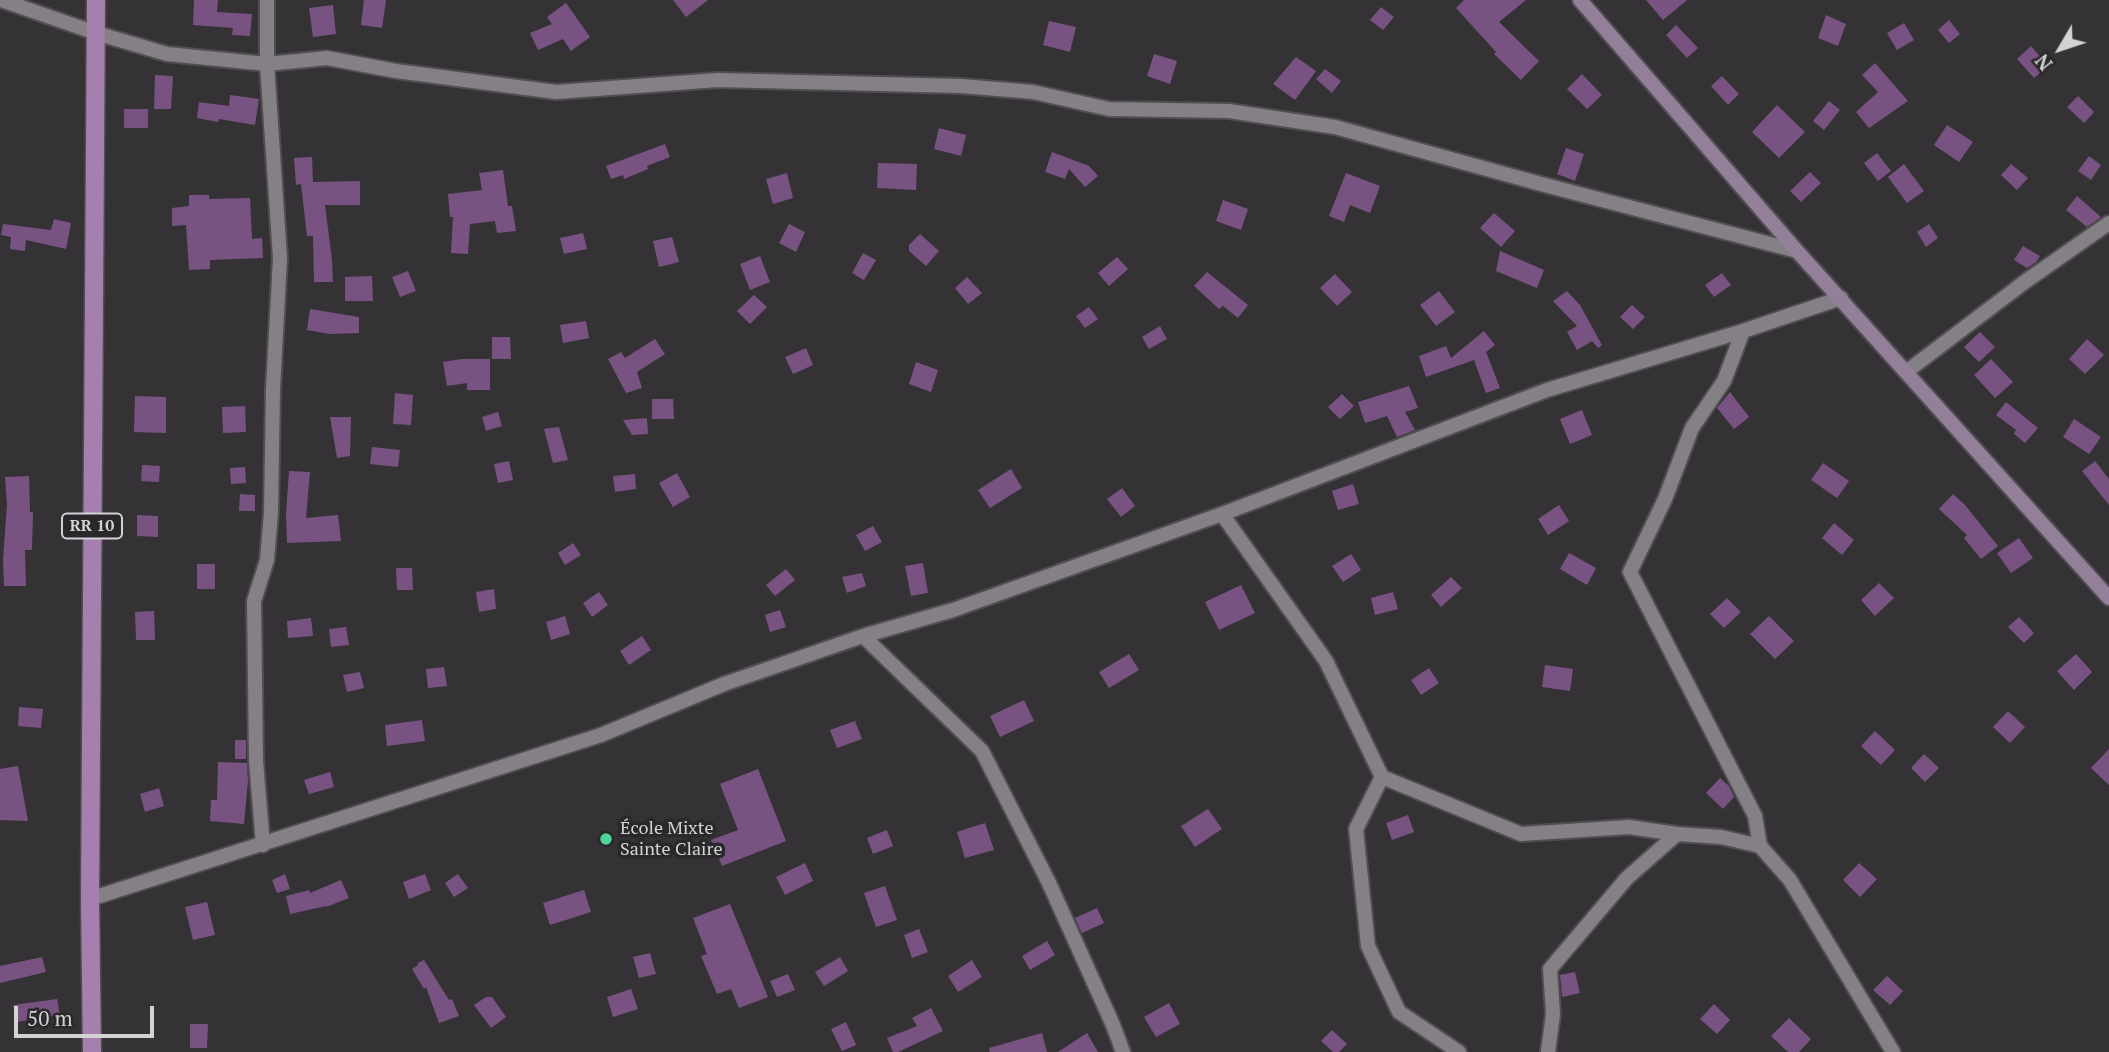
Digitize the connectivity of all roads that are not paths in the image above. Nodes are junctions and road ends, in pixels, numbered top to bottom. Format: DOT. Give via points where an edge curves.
graph roads {
  1 [pos="1,0"];
  2 [pos="96,0"];
  3 [pos="267,0"];
  4 [pos="1580,0"];
  5 [pos="96,33"];
  6 [pos="267,64"];
  7 [pos="2109,223"];
  8 [pos="1797,251"];
  9 [pos="1841,298"];
  10 [pos="1743,331"];
  11 [pos="1906,372"];
  12 [pos="1222,514"];
  13 [pos="2109,598"];
  14 [pos="863,636"];
  15 [pos="1382,777"];
  16 [pos="1677,834"];
  17 [pos="264,845"];
  18 [pos="1760,846"];
  19 [pos="90,899"];
  20 [pos="92,1052"];
  21 [pos="1123,1052"];
  22 [pos="1459,1052"];
  23 [pos="1548,1052"];
  24 [pos="1893,1052"];
  1 -- 5 [label="street"];
  2 -- 5 [label="main road, RR 10"];
  3 -- 6 [label="street"];
  4 -- 8 [label="street"];
  5 -- 6 [label="street" via="167,54"];
  5 -- 19 [label="main road, RR 10"];
  6 -- 8 [label="street" via="327,58 451,80 556,92 718,80 961,86 1033,92 1109,109 1229,111 1335,127"];
  6 -- 17 [label="street" via="280,258 270,525 267,560 254,601 256,761"];
  7 -- 11 [label="street"];
  8 -- 9 [label="street"];
  9 -- 10 [label="street"];
  9 -- 11 [label="street"];
  10 -- 12 [label="street" via="1547,390"];
  10 -- 18 [label="street" via="1724,381 1692,428 1630,572 1755,816"];
  11 -- 13 [label="street"];
  12 -- 14 [label="street" via="953,610"];
  12 -- 15 [label="street" via="1326,661"];
  14 -- 17 [label="street" via="724,684 601,735"];
  14 -- 21 [label="street" via="982,751 1049,883"];
  15 -- 16 [label="street" via="1521,834 1629,827"];
  15 -- 22 [label="street" via="1356,829 1368,946 1399,1012"];
  16 -- 18 [label="street"];
  16 -- 23 [label="street" via="1627,878 1550,969 1553,1014"];
  17 -- 19 [label="street"];
  18 -- 24 [label="street" via="1790,880"];
  19 -- 20 [label="main road, RR 10"];
}
